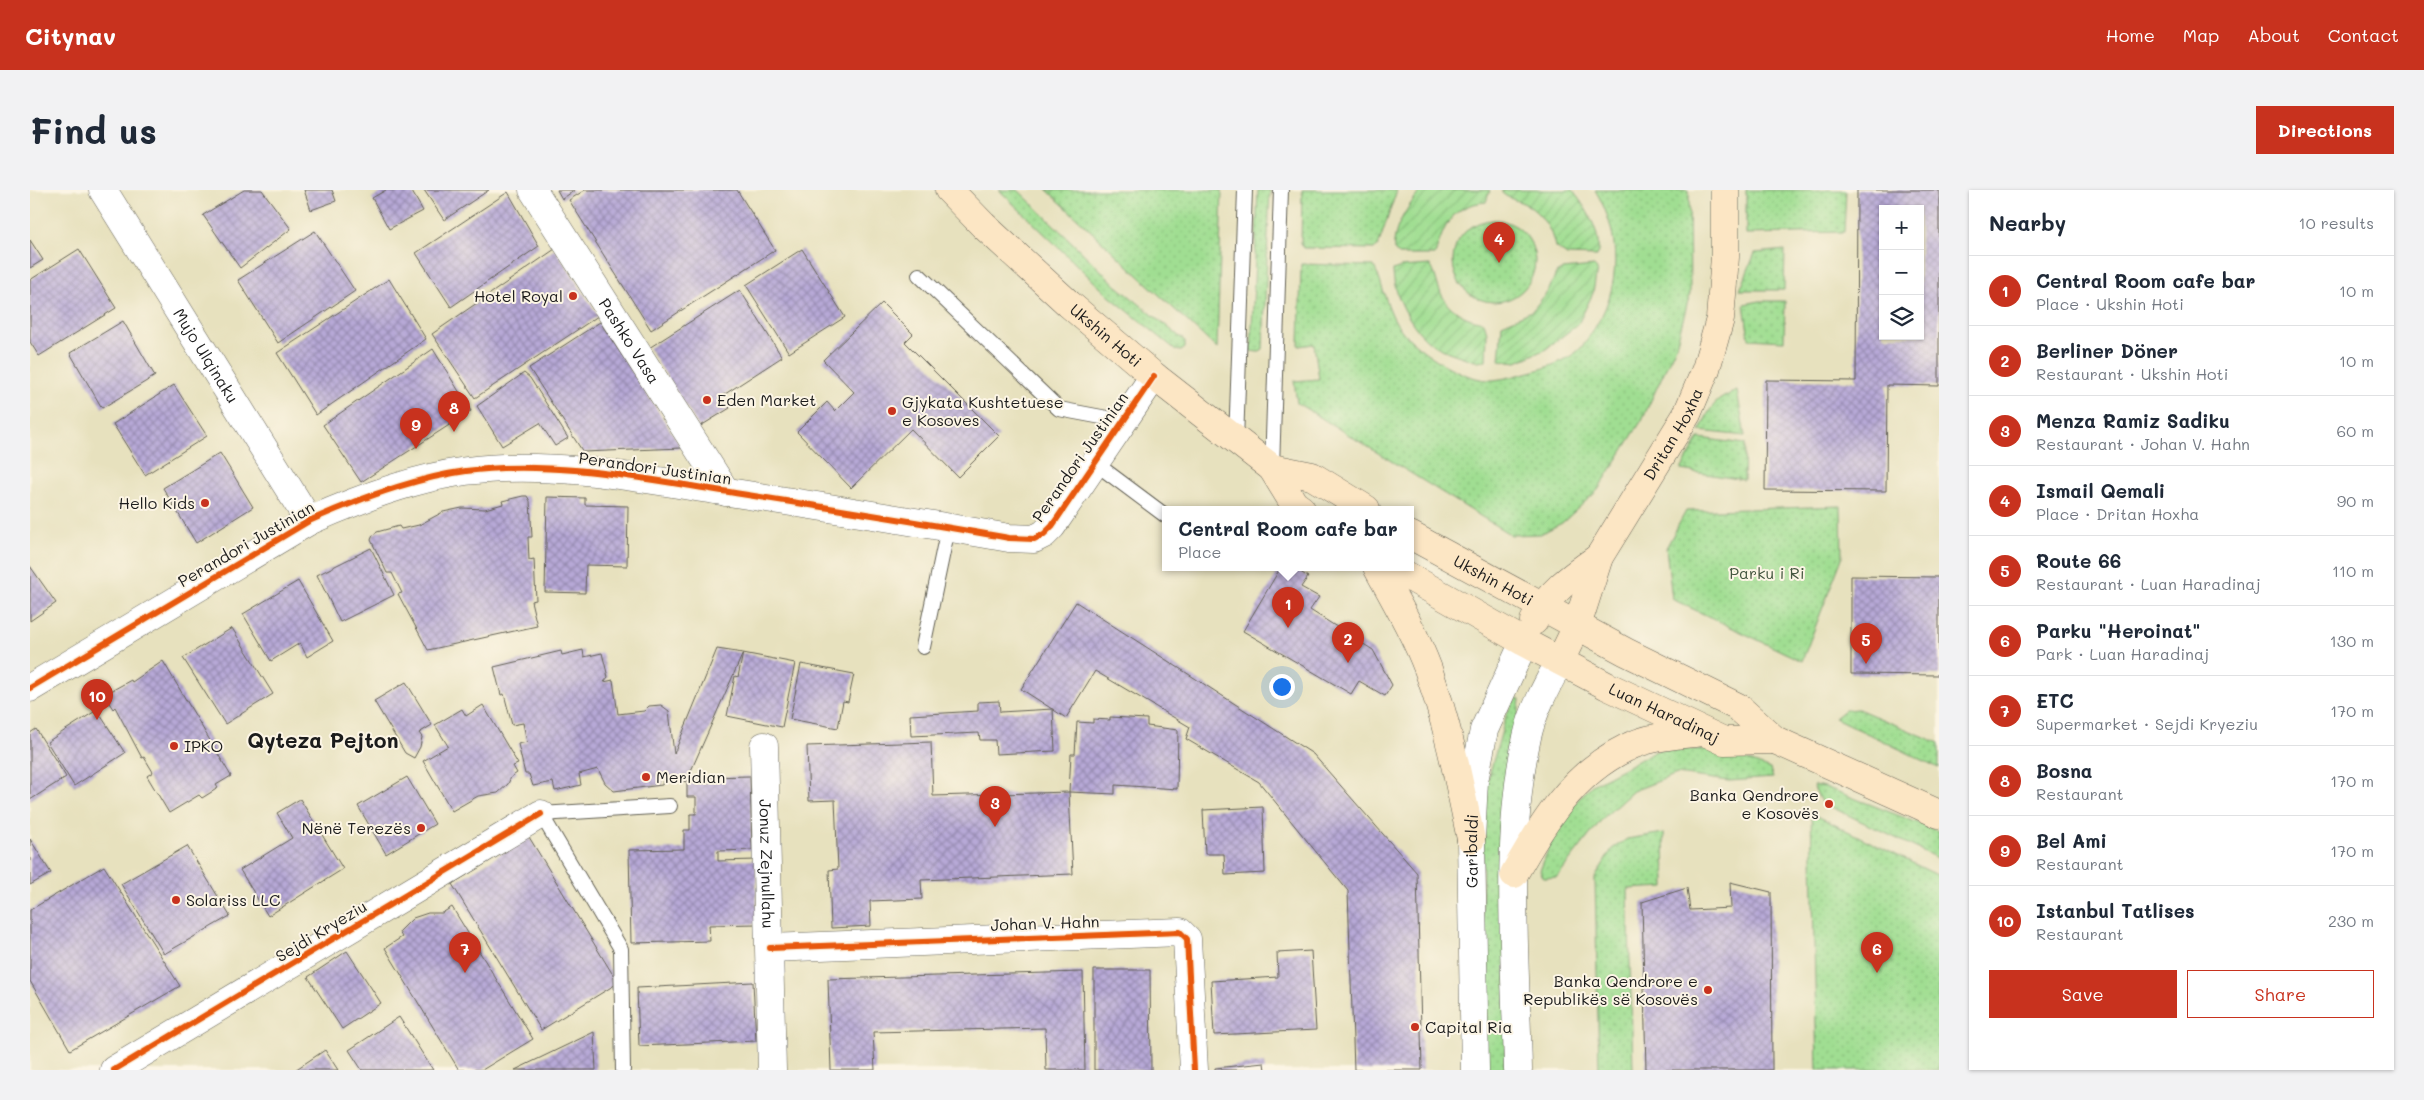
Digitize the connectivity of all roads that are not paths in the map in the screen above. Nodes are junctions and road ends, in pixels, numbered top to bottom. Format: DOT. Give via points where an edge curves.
graph roads {
  1 [pos="103,190"];
  2 [pos="533,190"];
  3 [pos="950,190"];
  4 [pos="1245,190"];
  5 [pos="1281,190"];
  6 [pos="1726,190"];
  7 [pos="919,275"];
  8 [pos="1154,376"];
  9 [pos="1123,421"];
  10 [pos="1236,441"];
  11 [pos="1095,463"];
  12 [pos="1272,468"];
  13 [pos="726,492"];
  14 [pos="1297,506"];
  15 [pos="1361,506"];
  16 [pos="1162,513"];
  17 [pos="309,521"];
  18 [pos="948,528"];
  19 [pos="1414,537"];
  20 [pos="1600,557"];
  21 [pos="1379,571"];
  22 [pos="1399,571"];
  23 [pos="1541,607"];
  24 [pos="1577,626"];
  25 [pos="1524,642"];
  26 [pos="923,647"];
  27 [pos="1560,661"];
  28 [pos="30,688"];
  29 [pos="1704,732"];
  30 [pos="1775,740"];
  31 [pos="764,746"];
  32 [pos="670,806"];
  33 [pos="541,814"];
  34 [pos="1939,814"];
  35 [pos="1471,840"];
  36 [pos="1514,874"];
  37 [pos="770,948"];
  38 [pos="114,1070"];
  39 [pos="622,1070"];
  40 [pos="772,1070"];
  41 [pos="1194,1070"];
  42 [pos="1475,1070"];
  43 [pos="1518,1070"];
  1 -- 17 [label="street, Mujo Ulqinaku"];
  2 -- 13 [label="street, Pashko Vasa"];
  3 -- 8 [label="main road, Ukshin Hoti" via="1069,304"];
  4 -- 10 [label="lane"];
  5 -- 12 [label="lane"];
  6 -- 20 [label="main road, Dritan Hoxha" via="1720,319 1706,368 1687,414"];
  7 -- 9 [label="lane" via="1060,409"];
  8 -- 9 [label="street, Perandori Justinian"];
  8 -- 10 [label="main road, Ukshin Hoti"];
  9 -- 11 [label="street, Perandori Justinian"];
  10 -- 12 [label="main road, Ukshin Hoti"];
  11 -- 16 [label="lane"];
  11 -- 18 [label="street, Perandori Justinian" via="1052,526 1034,539"];
  12 -- 14 [label="main road, Ukshin Hoti"];
  12 -- 15 [label="main road, Ukshin Hoti" via="1312,476"];
  13 -- 17 [label="street, Perandori Justinian" via="570,470 466,471 349,503"];
  13 -- 18 [label="street, Perandori Justinian"];
  17 -- 28 [label="street, Perandori Justinian"];
  18 -- 26 [label="lane"];
  19 -- 23 [label="main road, Ukshin Hoti"];
  20 -- 23 [label="main road" via="1572,576"];
  20 -- 24 [label="main road, Dritan Hoxha"];
  21 -- 35 [label="main road" via="1428,668 1453,752"];
  22 -- 25 [label="main road"];
  23 -- 24 [label="main road, Ukshin Hoti"];
  23 -- 25 [label="main road"];
  24 -- 27 [label="main road, Dritan Hoxha"];
  24 -- 30 [label="main road, Luan Haradinaj" via="1738,707"];
  25 -- 27 [label="main road, Luan Haradinaj"];
  25 -- 35 [label="street, Garibaldi" via="1484,730 1474,781"];
  27 -- 29 [label="main road, Luan Haradinaj"];
  27 -- 36 [label="street" via="1539,700 1527,736 1516,821"];
  29 -- 30 [label="main road, Luan Haradinaj" via="1724,741"];
  29 -- 36 [label="main road" via="1662,737 1626,747 1585,773 1536,834"];
  30 -- 34 [label="main road, Luan Haradinaj"];
  31 -- 37 [label="street, Jonuz Zejnullahu"];
  32 -- 33 [label="lane"];
  33 -- 38 [label="street, Sejdi Kryeziu"];
  33 -- 39 [label="lane" via="621,949"];
  35 -- 42 [label="street, Garibaldi"];
  36 -- 43 [label="street"];
  37 -- 40 [label="street, Jonuz Zejnullahu"];
  37 -- 41 [label="street, Johan V. Hahn" via="1180,932 1187,939"];
}
